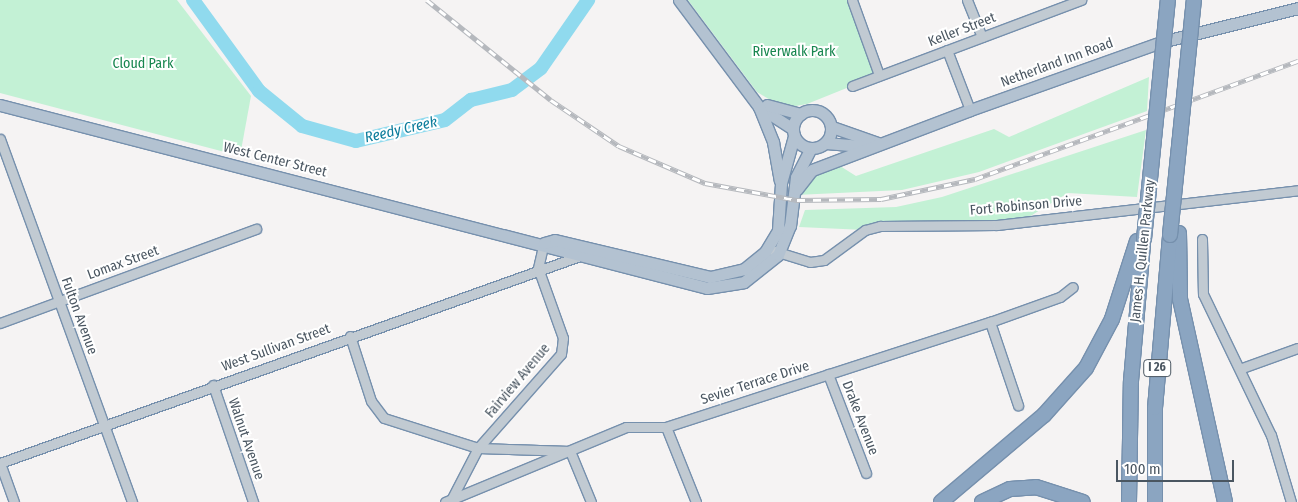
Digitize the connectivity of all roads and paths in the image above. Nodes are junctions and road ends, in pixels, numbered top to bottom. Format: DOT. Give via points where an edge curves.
graph roads {
  1 [pos="679,0"];
  2 [pos="852,0"];
  3 [pos="966,0"];
  4 [pos="1081,0"];
  5 [pos="1168,0"];
  6 [pos="1194,0"];
  7 [pos="1298,8"];
  8 [pos="982,37"];
  9 [pos="948,50"];
  10 [pos="879,75"];
  11 [pos="852,86"];
  12 [pos="747,92"];
  13 [pos="0,105"];
  14 [pos="759,108"];
  15 [pos="970,110"];
  16 [pos="801,114"];
  17 [pos="832,128"];
  18 [pos="793,133"];
  19 [pos="0,138"];
  20 [pos="826,143"];
  21 [pos="876,145"];
  22 [pos="810,149"];
  23 [pos="781,183"];
  24 [pos="1298,190"];
  25 [pos="795,193"];
  26 [pos="256,229"];
  27 [pos="1175,235"];
  28 [pos="1202,239"];
  29 [pos="1140,240"];
  30 [pos="544,243"];
  31 [pos="773,252"];
  32 [pos="577,257"];
  33 [pos="538,268"];
  34 [pos="1073,286"];
  35 [pos="60,301"];
  36 [pos="990,322"];
  37 [pos="0,323"];
  38 [pos="350,336"];
  39 [pos="1298,348"];
  40 [pos="1242,368"];
  41 [pos="828,374"];
  42 [pos="212,385"];
  43 [pos="1018,405"];
  44 [pos="103,423"];
  45 [pos="666,427"];
  46 [pos="478,448"];
  47 [pos="570,451"];
  48 [pos="0,463"];
  49 [pos="866,473"];
  50 [pos="449,501"];
  51 [pos="14,502"];
  52 [pos="132,502"];
  53 [pos="253,502"];
  54 [pos="591,502"];
  55 [pos="696,502"];
  56 [pos="941,502"];
  57 [pos="982,502"];
  58 [pos="1083,502"];
  59 [pos="1129,502"];
  60 [pos="1155,502"];
  61 [pos="1226,502"];
  62 [pos="1291,502"];
  1 -- 12 [label="main road"];
  2 -- 10 [label="street"];
  3 -- 8 [label="street"];
  4 -- 8 [label="street, Keller Street"];
  5 -- 29 [label="highway, James H. Quillen Parkway, bridge" via="1148,200"];
  6 -- 27 [label="highway, James H. Quillen Parkway / I 26, bridge" via="1177,165"];
  7 -- 15 [label="main road, Netherland Inn Road" via="1161,42"];
  8 -- 9 [label="street, Keller Street"];
  9 -- 10 [label="street, Keller Street"];
  9 -- 15 [label="street"];
  10 -- 11 [label="street, Keller Street"];
  12 -- 14 [label="main road"];
  12 -- 16 [label="main road" via="785,113"];
  13 -- 30 [label="main road, West Center Street"];
  14 -- 18 [label="main road"];
  14 -- 23 [label="main road" via="773,142"];
  15 -- 21 [label="main road, Netherland Inn Road"];
  16 -- 17 [label="main road" via="818,110"];
  16 -- 18 [label="main road"];
  17 -- 20 [label="main road"];
  17 -- 21 [label="main road"];
  18 -- 22 [label="main road"];
  18 -- 23 [label="main road, West Center Street"];
  19 -- 35 [label="street, Fulton Avenue"];
  20 -- 21 [label="main road, Netherland Inn Road"];
  20 -- 22 [label="main road"];
  21 -- 25 [label="main road" via="812,170"];
  22 -- 25 [label="main road, West Center Street" via="799,167"];
  23 -- 31 [label="main road, West Center Street" via="780,220"];
  24 -- 31 [label="street, Fort Robinson Drive" via="997,225 904,223 865,230 824,260 810,262"];
  25 -- 31 [label="main road, West Center Street" via="790,226"];
  26 -- 35 [label="street, Lomax Street"];
  27 -- 60 [label="highway, James H. Quillen Parkway / I 26" via="1155,408"];
  27 -- 61 [label="highway" via="1180,299"];
  28 -- 40 [label="street" via="1203,294"];
  29 -- 56 [label="highway" via="1112,319 1086,368 1044,415"];
  29 -- 59 [label="highway, James H. Quillen Parkway" via="1131,381"];
  30 -- 31 [label="main road, West Center Street" via="555,240 710,278 744,269"];
  30 -- 32 [label="main road, West Center Street"];
  30 -- 33 [label="street"];
  31 -- 32 [label="main road, West Center Street" via="744,282 708,288"];
  32 -- 33 [label="street, West Sullivan Street"];
  33 -- 38 [label="street, West Sullivan Street"];
  33 -- 46 [label="street, Fairview Avenue" via="563,338 561,354"];
  34 -- 36 [label="street, Sevier Terrace Drive" via="1060,297"];
  35 -- 37 [label="street, Lomax Street"];
  35 -- 44 [label="street, Fulton Avenue"];
  36 -- 41 [label="street, Sevier Terrace Drive"];
  36 -- 43 [label="street"];
  38 -- 42 [label="street, West Sullivan Street"];
  38 -- 46 [label="street" via="372,401 384,418"];
  39 -- 40 [label="street"];
  40 -- 62 [label="street" via="1271,435"];
  41 -- 45 [label="street, Sevier Terrace Drive"];
  41 -- 49 [label="street, Drake Avenue"];
  42 -- 44 [label="street, West Sullivan Street"];
  42 -- 53 [label="street, Walnut Avenue"];
  44 -- 48 [label="street, West Sullivan Street"];
  44 -- 52 [label="street, Fulton Avenue"];
  45 -- 47 [label="street, Sevier Terrace Drive" via="626,428"];
  45 -- 55 [label="street"];
  46 -- 47 [label="street"];
  46 -- 50 [label="street, Fairview Avenue"];
  47 -- 50 [label="street, Sevier Terrace Drive"];
  47 -- 54 [label="street"];
  48 -- 51 [label="street"];
  57 -- 58 [label="highway" via="1010,489 1036,487"];
}
